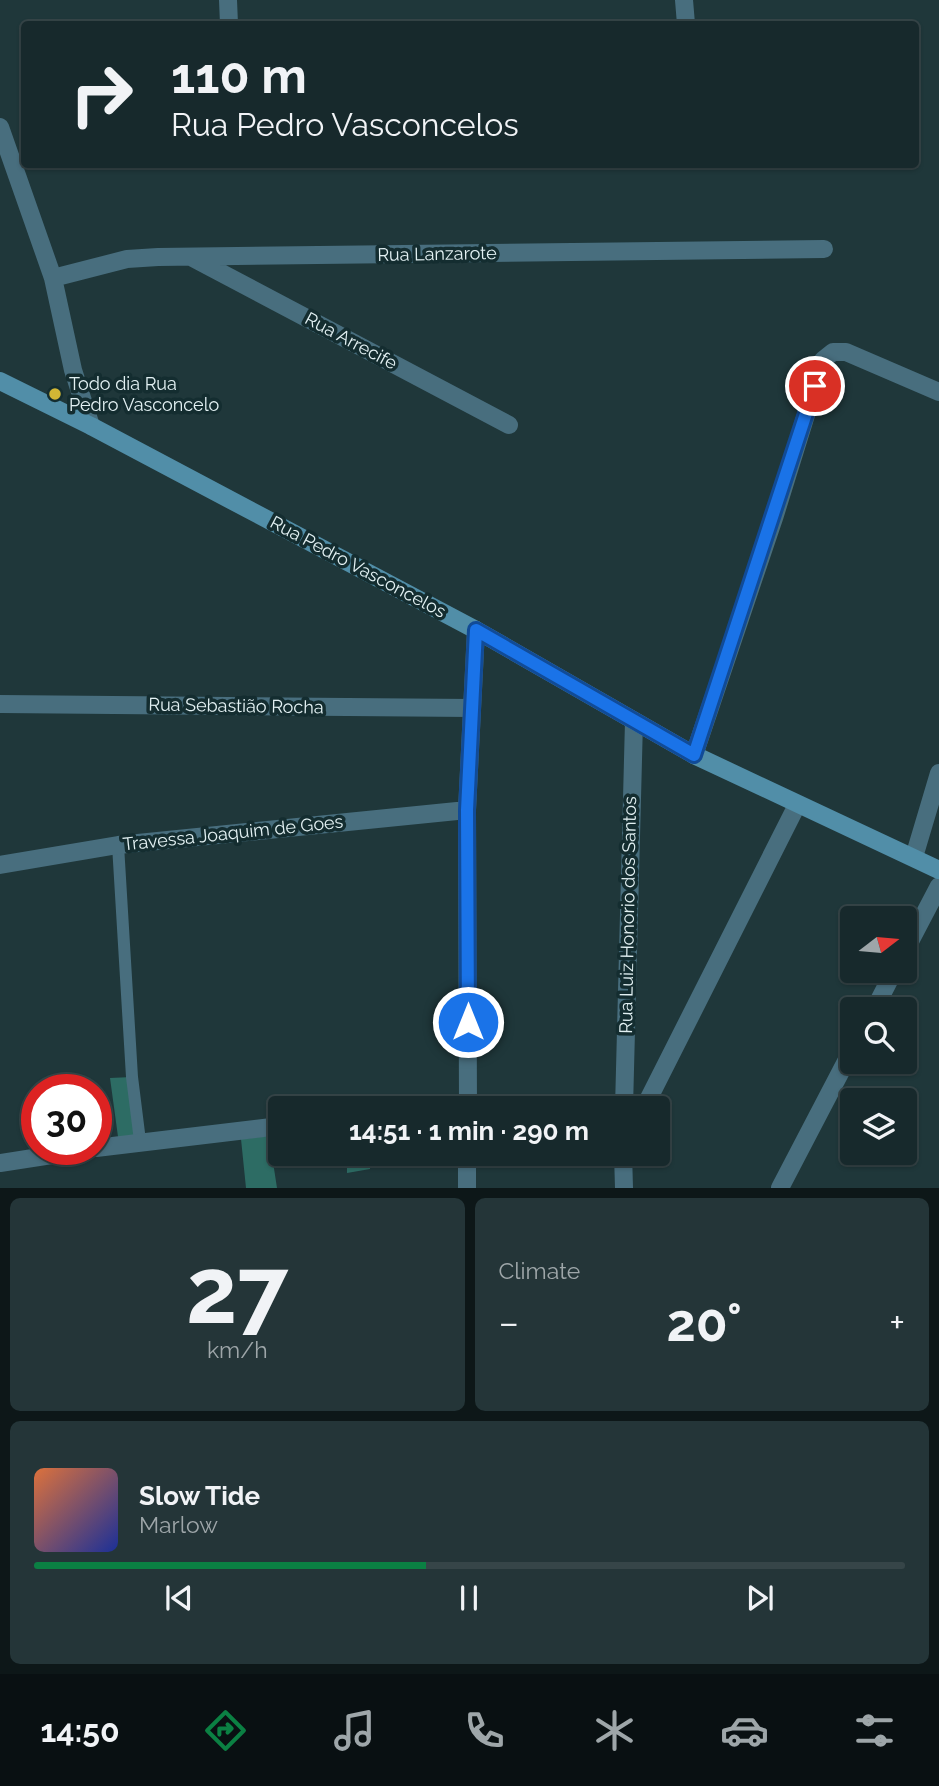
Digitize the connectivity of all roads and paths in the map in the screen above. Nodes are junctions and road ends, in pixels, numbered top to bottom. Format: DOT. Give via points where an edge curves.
graph roads {
  1 [pos="228,0"];
  2 [pos="684,0"];
  3 [pos="229,21"];
  4 [pos="686,21"];
  5 [pos="0,127"];
  6 [pos="824,249"];
  7 [pos="192,258"];
  8 [pos="53,278"];
  9 [pos="0,382"];
  10 [pos="939,392"];
  11 [pos="509,425"];
  12 [pos="91,426"];
  13 [pos="476,630"];
  14 [pos="0,704"];
  15 [pos="472,708"];
  16 [pos="634,722"];
  17 [pos="694,755"];
  18 [pos="939,773"];
  19 [pos="797,805"];
  20 [pos="467,810"];
  21 [pos="118,845"];
  22 [pos="914,857"];
  23 [pos="0,865"];
  24 [pos="939,870"];
  25 [pos="939,886"];
  26 [pos="917,928"];
  27 [pos="840,1074"];
  28 [pos="468,1096"];
  29 [pos="624,1096"];
  30 [pos="650,1096"];
  31 [pos="268,1127"];
  32 [pos="140,1141"];
  33 [pos="112,1145"];
  34 [pos="21,1160"];
  35 [pos="0,1163"];
  36 [pos="467,1166"];
  37 [pos="623,1166"];
  38 [pos="467,1188"];
  39 [pos="624,1188"];
  40 [pos="780,1188"];
  1 -- 3 [label="street"];
  2 -- 4 [label="street"];
  5 -- 8 [label="street"];
  6 -- 7 [label="street, Rua Lanzarote"];
  7 -- 8 [label="street, Rua Lanzarote" via="127,259"];
  7 -- 11 [label="street, Rua Arrecife"];
  8 -- 12 [label="street" via="73,370"];
  9 -- 12 [label="main road, Rua Pedro Vasconcelos"];
  10 -- 17 [label="street" via="846,352 833,352 823,360"];
  12 -- 13 [label="main road, Rua Pedro Vasconcelos"];
  13 -- 15 [label="street"];
  13 -- 16 [label="main road, Rua Pedro Vasconcelos"];
  14 -- 15 [label="street, Rua Sebastião Rocha"];
  15 -- 20 [label="street"];
  16 -- 17 [label="main road, Rua Pedro Vasconcelos"];
  16 -- 29 [label="street, Rua Luiz Honorio dos Santos"];
  17 -- 19 [label="main road, Rua Pedro Vasconcelos"];
  18 -- 22 [label="street"];
  19 -- 22 [label="main road, Rua Pedro Vasconcelos"];
  19 -- 30 [label="street"];
  20 -- 21 [label="street, Travessa Joaquim de Goes"];
  20 -- 28 [label="street"];
  21 -- 23 [label="street, Travessa Joaquim de Goes"];
  21 -- 32 [label="lane"];
  22 -- 24 [label="main road, Rua Pedro Vasconcelos"];
  25 -- 26 [label="street"];
  27 -- 40 [label="street"];
  31 -- 32 [label="street"];
  32 -- 33 [label="street"];
  34 -- 35 [label="street"];
  36 -- 38 [label="street"];
  37 -- 39 [label="street"];
}
